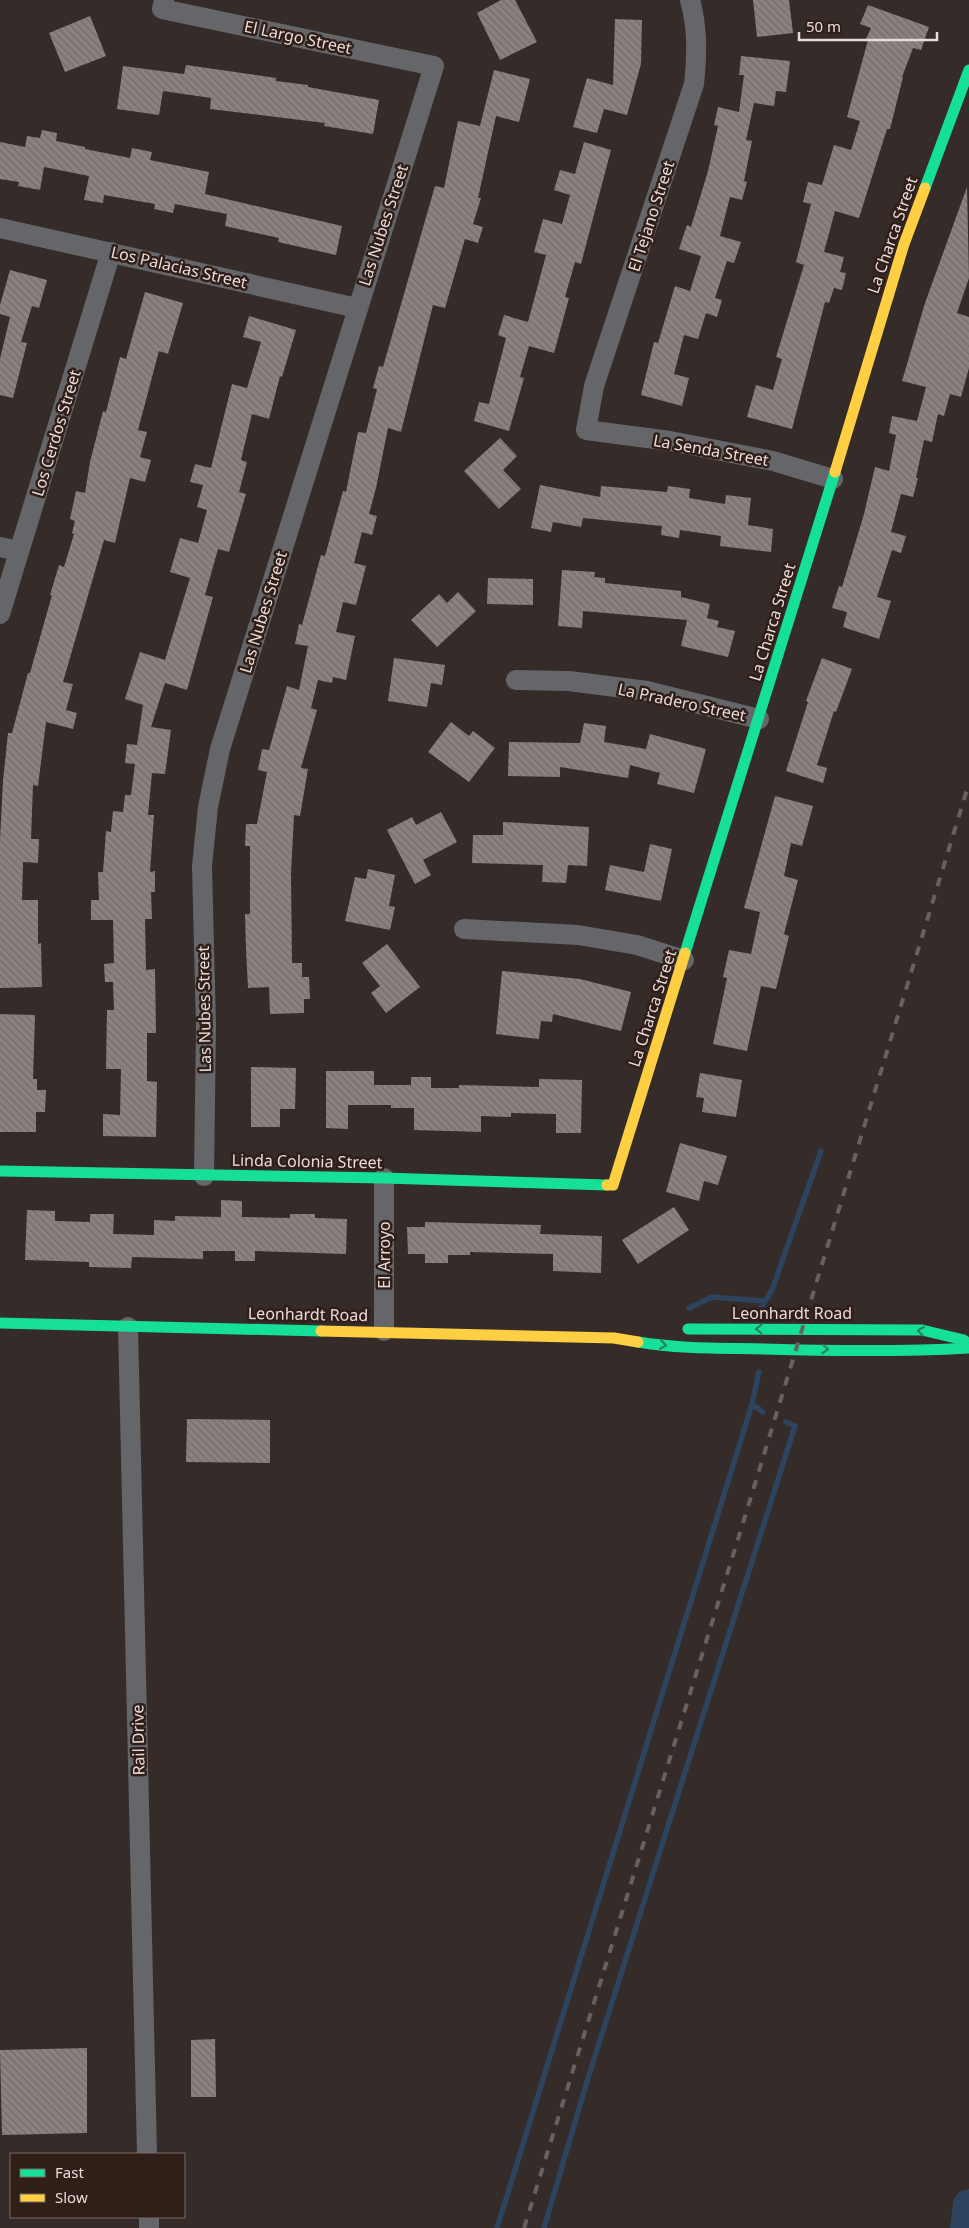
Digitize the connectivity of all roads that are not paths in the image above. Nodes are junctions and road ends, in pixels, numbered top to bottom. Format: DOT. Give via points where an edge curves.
graph roads {
  1 [pos="690,0"];
  2 [pos="163,4"];
  3 [pos="434,66"];
  4 [pos="969,70"];
  5 [pos="0,228"];
  6 [pos="111,252"];
  7 [pos="357,308"];
  8 [pos="586,430"];
  9 [pos="834,479"];
  10 [pos="10,549"];
  11 [pos="0,614"];
  12 [pos="516,680"];
  13 [pos="758,719"];
  14 [pos="464,928"];
  15 [pos="684,960"];
  16 [pos="0,1171"];
  17 [pos="204,1176"];
  18 [pos="384,1178"];
  19 [pos="613,1185"];
  20 [pos="0,1323"];
  21 [pos="128,1327"];
  22 [pos="678,1329"];
  23 [pos="384,1331"];
  24 [pos="651,1332"];
  25 [pos="614,1338"];
  26 [pos="969,1341"];
  27 [pos="969,1348"];
  28 [pos="148,2153"];
  1 -- 8 [label="street, El Tejano Street" via="697,50 694,84 594,386"];
  2 -- 3 [label="street, El Largo Street"];
  3 -- 7 [label="street, Las Nubes Street"];
  4 -- 9 [label="street, La Charca Street" via="904,244"];
  5 -- 6 [label="street, Los Palacias Street"];
  6 -- 7 [label="street, Los Palacias Street"];
  6 -- 10 [label="street, Los Cerdos Street"];
  7 -- 17 [label="street, Las Nubes Street" via="220,749 208,807 202,866 206,1026"];
  8 -- 9 [label="street, La Senda Street" via="670,441 774,461"];
  9 -- 13 [label="street, La Charca Street"];
  10 -- 11 [label="street, Los Cerdos Street"];
  12 -- 13 [label="street, La Pradero Street" via="569,681 647,691"];
  13 -- 15 [label="street, La Charca Street"];
  14 -- 15 [label="street" via="578,935 637,945"];
  15 -- 19 [label="street, La Charca Street"];
  16 -- 17 [label="street, Linda Colonia Street"];
  17 -- 18 [label="street, Linda Colonia Street"];
  18 -- 19 [label="street, Linda Colonia Street"];
  18 -- 23 [label="street, El Arroyo"];
  20 -- 21 [label="street, Leonhardt Road"];
  21 -- 23 [label="street, Leonhardt Road"];
  21 -- 28 [label="street, Rail Drive"];
  26 -- 22 [label="street, Leonhardt Road, one-way" via="922,1330"];
  23 -- 25 [label="street, Leonhardt Road"];
  24 -- 25 [label="street, Leonhardt Road"];
  25 -- 27 [label="street, Leonhardt Road, one-way" via="670,1346 785,1350"];
}
